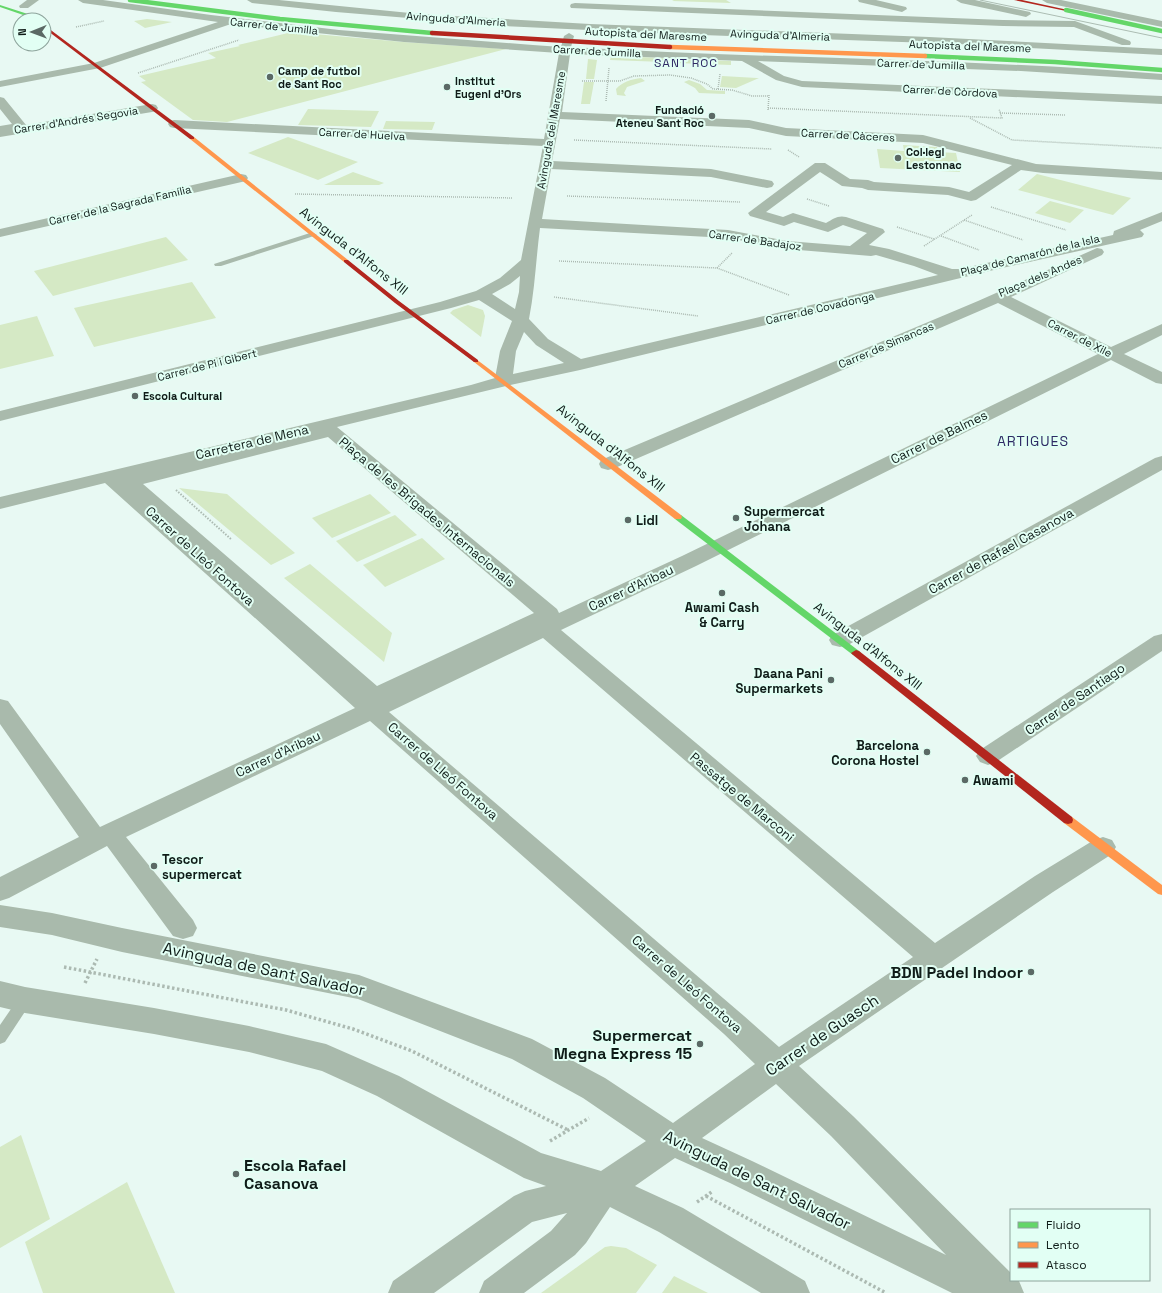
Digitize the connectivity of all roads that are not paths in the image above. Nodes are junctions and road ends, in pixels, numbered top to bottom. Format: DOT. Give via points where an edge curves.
graph roads {
  1 [pos="34,0"];
  2 [pos="83,0"];
  3 [pos="130,0"];
  4 [pos="203,0"];
  5 [pos="252,0"];
  6 [pos="616,0"];
  7 [pos="863,0"];
  8 [pos="961,0"];
  9 [pos="1016,0"];
  10 [pos="1047,0"];
  11 [pos="735,2"];
  12 [pos="21,3"];
  13 [pos="309,3"];
  14 [pos="576,3"];
  15 [pos="0,6"];
  16 [pos="16,12"];
  17 [pos="29,12"];
  18 [pos="916,17"];
  19 [pos="233,21"];
  20 [pos="1075,24"];
  21 [pos="1162,24"];
  22 [pos="278,27"];
  23 [pos="572,27"];
  24 [pos="1162,31"];
  25 [pos="52,32"];
  26 [pos="1138,37"];
  27 [pos="1113,38"];
  28 [pos="1092,48"];
  29 [pos="565,50"];
  30 [pos="1147,51"];
  31 [pos="1162,56"];
  32 [pos="744,58"];
  33 [pos="96,66"];
  34 [pos="1162,70"];
  35 [pos="1162,77"];
  36 [pos="0,84"];
  37 [pos="1162,100"];
  38 [pos="0,101"];
  39 [pos="152,108"];
  40 [pos="555,115"];
  41 [pos="174,124"];
  42 [pos="0,129"];
  43 [pos="0,133"];
  44 [pos="549,143"];
  45 [pos="546,166"];
  46 [pos="1162,174"];
  47 [pos="241,178"];
  48 [pos="766,184"];
  49 [pos="1162,216"];
  50 [pos="534,223"];
  51 [pos="1162,224"];
  52 [pos="0,233"];
  53 [pos="1137,234"];
  54 [pos="313,235"];
  55 [pos="528,262"];
  56 [pos="218,264"];
  57 [pos="949,277"];
  58 [pos="481,294"];
  59 [pos="929,297"];
  60 [pos="998,297"];
  61 [pos="945,306"];
  62 [pos="414,314"];
  63 [pos="521,320"];
  64 [pos="1162,329"];
  65 [pos="1110,353"];
  66 [pos="580,365"];
  67 [pos="1162,379"];
  68 [pos="503,381"];
  69 [pos="0,416"];
  70 [pos="1162,462"];
  71 [pos="608,464"];
  72 [pos="109,476"];
  73 [pos="0,503"];
  74 [pos="717,546"];
  75 [pos="548,625"];
  76 [pos="840,640"];
  77 [pos="1162,641"];
  78 [pos="0,707"];
  79 [pos="372,710"];
  80 [pos="988,756"];
  81 [pos="107,842"];
  82 [pos="1103,847"];
  83 [pos="6,886"];
  84 [pos="1162,891"];
  85 [pos="0,916"];
  86 [pos="183,928"];
  87 [pos="934,958"];
  88 [pos="13,997"];
  89 [pos="0,1037"];
  90 [pos="777,1065"];
  91 [pos="673,1141"];
  92 [pos="604,1188"];
  93 [pos="405,1293"];
  94 [pos="496,1293"];
  95 [pos="793,1293"];
  96 [pos="988,1293"];
  97 [pos="1007,1293"];
  1 -- 12 [label="street"];
  2 -- 19 [label="street, Carrer de Jumilla"];
  3 -- 34 [label="main road, Autopista del Maresme, bridge" via="349,27 465,36 603,44 1018,60"];
  4 -- 31 [label="main road, Autopista del Maresme" via="350,17 596,35"];
  5 -- 13 [label="street, Avinguda d'Almeria"];
  6 -- 11 [label="street" via="730,4"];
  7 -- 18 [label="street" via="913,12"];
  8 -- 20 [label="street"];
  9 -- 24 [label="main road, bridge"];
  10 -- 21 [label="street"];
  12 -- 17 [label="main road"];
  13 -- 22 [label="street"];
  13 -- 23 [label="street, Avinguda d'Almeria" via="422,17"];
  14 -- 20 [label="street" via="1003,23"];
  14 -- 23 [label="street, Avinguda del Maresme"];
  15 -- 16 [label="main road"];
  19 -- 22 [label="street, Carrer de Jumilla"];
  19 -- 33 [label="street"];
  20 -- 26 [label="street"];
  20 -- 27 [label="street"];
  22 -- 29 [label="street, Carrer de Jumilla" via="426,41"];
  23 -- 28 [label="street, Avinguda d'Almeria" via="997,42"];
  23 -- 29 [label="street, Avinguda del Maresme"];
  25 -- 33 [label="main road, Avinguda d'Alfons XIII"];
  27 -- 28 [label="street, Avinguda d'Almeria" via="1109,44"];
  27 -- 30 [label="street"];
  28 -- 30 [label="street, Avinguda d'Almeria"];
  29 -- 32 [label="street, Carrer de Jumilla"];
  29 -- 40 [label="street, Avinguda del Maresme"];
  30 -- 31 [label="street"];
  32 -- 35 [label="street, Carrer de Jumilla" via="1062,69"];
  32 -- 37 [label="street, Carrer de Còrdova" via="780,78 802,84"];
  33 -- 36 [label="street"];
  33 -- 39 [label="main road, Avinguda d'Alfons XIII"];
  38 -- 42 [label="street" via="20,126"];
  39 -- 41 [label="main road, Avinguda d'Alfons XIII"];
  39 -- 43 [label="street, Carrer d'Andrés Segovia"];
  40 -- 44 [label="street, Avinguda del Maresme"];
  40 -- 46 [label="street, Carrer de Càceres" via="749,124 786,132 924,139 1030,166"];
  41 -- 44 [label="street, Carrer de Huelva"];
  41 -- 47 [label="main road, Avinguda d'Alfons XIII"];
  44 -- 45 [label="street, Avinguda del Maresme"];
  45 -- 48 [label="street" via="711,173"];
  45 -- 50 [label="street, Avinguda del Maresme"];
  46 -- 49 [label="street, Plaça de Camarón de la Isla" via="1019,166 971,197 949,191 847,183 820,166 755,213 784,222 793,217 828,228 841,220 861,225 878,232 856,247 884,252 951,274 1120,233"];
  47 -- 52 [label="street, Carrer de la Sagrada Família"];
  47 -- 54 [label="main road, Avinguda d'Alfons XIII"];
  50 -- 55 [label="street, Avinguda del Maresme"];
  50 -- 57 [label="street, Carrer de Badajoz" via="728,234 787,245 872,252"];
  51 -- 53 [label="street, Carrer de Simancas"];
  53 -- 57 [label="street, Carrer de Covadonga"];
  53 -- 60 [label="street, Carrer de Simancas"];
  54 -- 56 [label="lane"];
  54 -- 62 [label="main road, Avinguda d'Alfons XIII"];
  55 -- 58 [label="street" via="505,281"];
  55 -- 63 [label="street, Avinguda del Maresme" via="527,292"];
  57 -- 66 [label="street, Carrer de Covadonga"];
  58 -- 62 [label="street"];
  58 -- 63 [label="street"];
  59 -- 61 [label="street, Plaça dels Andes" via="914,289 1074,250 1085,250 1089,254 955,311"];
  60 -- 65 [label="street, Carrer de Xile"];
  60 -- 71 [label="street, Carrer de Simancas"];
  62 -- 68 [label="main road, Avinguda d'Alfons XIII"];
  62 -- 69 [label="street, Carrer de Pi i Gibert"];
  63 -- 66 [label="street" via="542,342"];
  63 -- 68 [label="street, Avinguda del Maresme" via="508,352"];
  64 -- 65 [label="street, Carrer de Balmes"];
  65 -- 67 [label="street, Carrer de Xile"];
  65 -- 74 [label="street, Carrer de Balmes"];
  66 -- 68 [label="street, Carrer de Covadonga"];
  68 -- 71 [label="main road, Avinguda d'Alfons XIII"];
  68 -- 72 [label="street, Carretera de Mena" via="476,390"];
  70 -- 76 [label="street, Carrer de Rafael Casanova"];
  71 -- 74 [label="main road, Avinguda d'Alfons XIII"];
  72 -- 73 [label="street, Carretera de Mena"];
  72 -- 79 [label="street, Carrer de Lleó Fontova"];
  74 -- 75 [label="street, Carrer d'Aribau"];
  74 -- 76 [label="main road, Avinguda d'Alfons XIII"];
  75 -- 75 [label="street, Plaça de les Brigades Internacionals" via="549,614 388,691 372,694 132,484 138,478 331,431"];
  75 -- 79 [label="street, Carrer d'Aribau"];
  75 -- 87 [label="street, Passatge de Marconi"];
  76 -- 80 [label="main road, Avinguda d'Alfons XIII"];
  77 -- 80 [label="street, Carrer de Santiago"];
  78 -- 81 [label="street"];
  79 -- 81 [label="street, Carrer d'Aribau"];
  79 -- 90 [label="street, Carrer de Lleó Fontova" via="712,1005"];
  80 -- 82 [label="main road, Avinguda d'Alfons XIII"];
  81 -- 83 [label="street, Carrer d'Aribau"];
  81 -- 86 [label="street"];
  82 -- 84 [label="main road, Avinguda d'Alfons XIII"];
  82 -- 87 [label="street, Carrer de Guasch"];
  85 -- 91 [label="street, Avinguda de Sant Salvador" via="52,924 359,987 522,1049 594,1088"];
  87 -- 90 [label="street, Carrer de Guasch"];
  88 -- 89 [label="lane"];
  88 -- 92 [label="street" via="169,1024 326,1058 388,1086 535,1167"];
  90 -- 91 [label="street, Carrer de Guasch"];
  90 -- 97 [label="street" via="842,1126"];
  91 -- 92 [label="street, Carrer de Guasch"];
  91 -- 96 [label="street, Avinguda de Sant Salvador"];
  92 -- 93 [label="street, Carrer de Guasch" via="525,1206"];
  92 -- 94 [label="street, Carrer de Guasch" via="574,1231 562,1243"];
  92 -- 95 [label="street" via="671,1220"];
}
